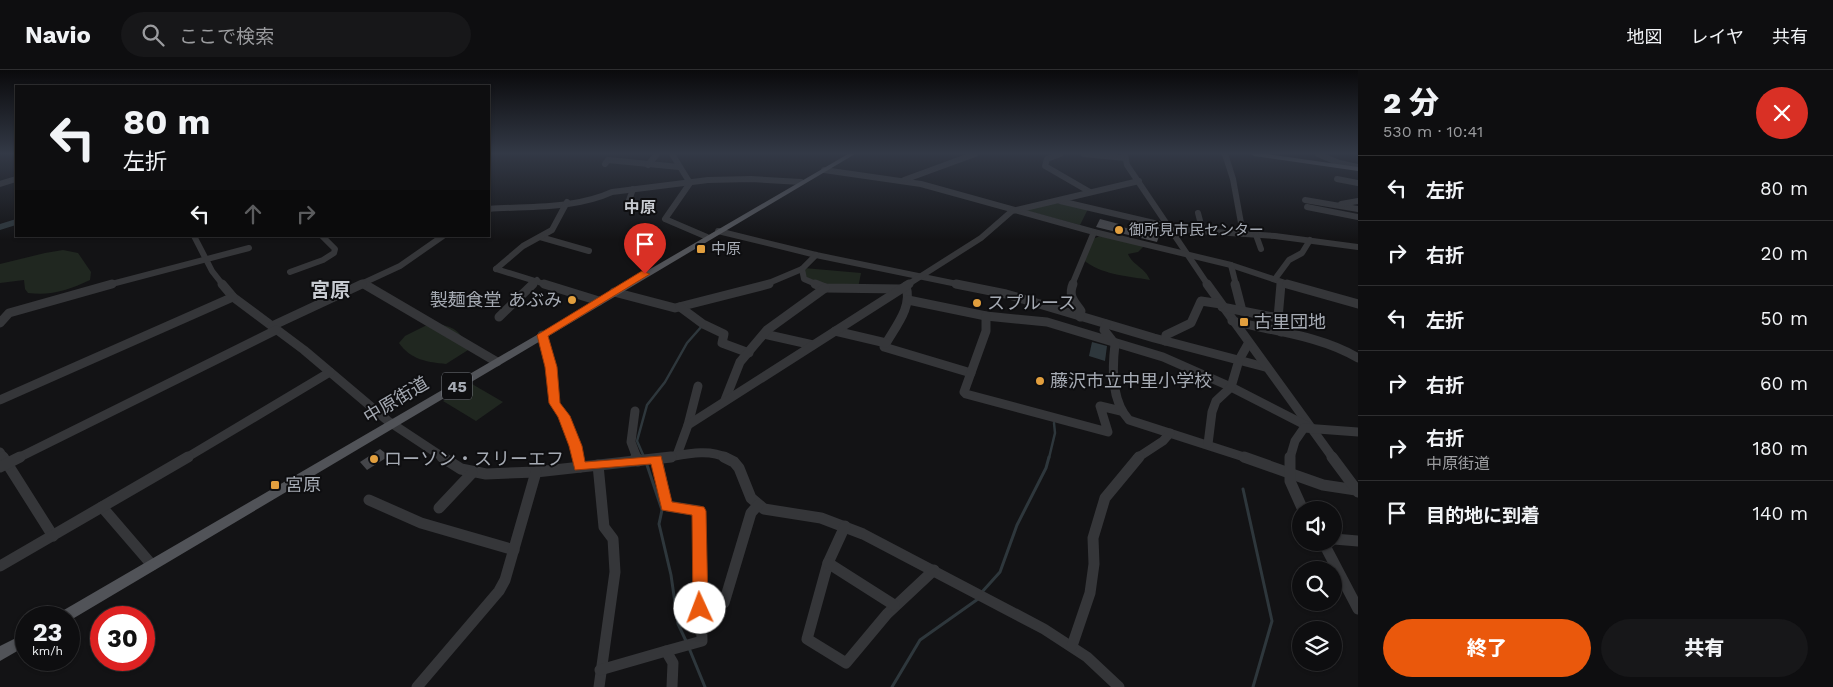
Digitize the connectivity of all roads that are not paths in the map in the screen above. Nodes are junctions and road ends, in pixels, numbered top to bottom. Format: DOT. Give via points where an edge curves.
graph roads {
  1 [pos="690,183"];
  2 [pos="693,183"];
  3 [pos="800,183"];
  4 [pos="914,183"];
  5 [pos="1074,183"];
  6 [pos="1131,183"];
  7 [pos="1140,183"];
  8 [pos="1234,183"];
  9 [pos="633,189"];
  10 [pos="1090,192"];
  11 [pos="1057,200"];
  12 [pos="1358,201"];
  13 [pos="567,202"];
  14 [pos="1338,205"];
  15 [pos="627,206"];
  16 [pos="490,209"];
  17 [pos="1358,209"];
  18 [pos="1012,210"];
  19 [pos="1198,213"];
  20 [pos="1358,217"];
  21 [pos="1171,228"];
  22 [pos="718,232"];
  23 [pos="1094,232"];
  24 [pos="1203,232"];
  25 [pos="1243,234"];
  26 [pos="1256,235"];
  27 [pos="195,237"];
  28 [pos="323,237"];
  29 [pos="442,237"];
  30 [pos="540,237"];
  31 [pos="707,237"];
  32 [pos="1310,240"];
  33 [pos="1358,247"];
  34 [pos="249,248"];
  35 [pos="1261,249"];
  36 [pos="589,251"];
  37 [pos="816,255"];
  38 [pos="1189,256"];
  39 [pos="206,259"];
  40 [pos="1231,265"];
  41 [pos="802,269"];
  42 [pos="290,272"];
  43 [pos="921,276"];
  44 [pos="537,280"];
  45 [pos="1278,280"];
  46 [pos="364,283"];
  47 [pos="824,288"];
  48 [pos="903,288"];
  49 [pos="614,292"];
  50 [pos="233,297"];
  51 [pos="908,300"];
  52 [pos="599,301"];
  53 [pos="1358,304"];
  54 [pos="1221,306"];
  55 [pos="680,307"];
  56 [pos="1242,311"];
  57 [pos="498,316"];
  58 [pos="986,316"];
  59 [pos="1080,317"];
  60 [pos="1278,318"];
  61 [pos="1232,321"];
  62 [pos="0,323"];
  63 [pos="1106,324"];
  64 [pos="274,328"];
  65 [pos="835,331"];
  66 [pos="1281,332"];
  67 [pos="764,334"];
  68 [pos="542,335"];
  69 [pos="1154,338"];
  70 [pos="1165,341"];
  71 [pos="886,343"];
  72 [pos="1115,344"];
  73 [pos="1248,344"];
  74 [pos="813,345"];
  75 [pos="1139,350"];
  76 [pos="748,353"];
  77 [pos="1358,358"];
  78 [pos="1238,360"];
  79 [pos="497,362"];
  80 [pos="1265,367"];
  81 [pos="330,372"];
  82 [pos="971,372"];
  83 [pos="698,386"];
  84 [pos="1231,387"];
  85 [pos="0,400"];
  86 [pos="725,400"];
  87 [pos="635,411"];
  88 [pos="1121,411"];
  89 [pos="393,424"];
  90 [pos="688,425"];
  91 [pos="1313,429"];
  92 [pos="1358,432"];
  93 [pos="1170,433"];
  94 [pos="1208,444"];
  95 [pos="0,452"];
  96 [pos="677,455"];
  97 [pos="646,460"];
  98 [pos="4,465"];
  99 [pos="598,465"];
  100 [pos="580,467"];
  101 [pos="536,472"];
  102 [pos="472,473"];
  103 [pos="1289,474"];
  104 [pos="1357,491"];
  105 [pos="369,500"];
  106 [pos="1297,501"];
  107 [pos="758,505"];
  108 [pos="102,507"];
  109 [pos="439,508"];
  110 [pos="845,526"];
  111 [pos="53,536"];
  112 [pos="1342,540"];
  113 [pos="1358,541"];
  114 [pos="514,550"];
  115 [pos="1328,551"];
  116 [pos="828,563"];
  117 [pos="152,565"];
  118 [pos="0,566"];
  119 [pos="934,570"];
  120 [pos="980,595"];
  121 [pos="894,605"];
  122 [pos="80,607"];
  123 [pos="700,608"];
  124 [pos="1358,609"];
  125 [pos="15,645"];
  126 [pos="1072,646"];
  127 [pos="666,651"];
  128 [pos="0,654"];
  129 [pos="600,670"];
  130 [pos="417,687"];
  131 [pos="599,687"];
  132 [pos="672,687"];
  133 [pos="1119,687"];
  1 -- 2 [label="street"];
  1 -- 9 [label="street"];
  1 -- 31 [label="street" via="665,219"];
  3 -- 22 [label="main road, 中原街道 / 45"];
  4 -- 18 [label="street"];
  5 -- 10 [label="street"];
  6 -- 10 [label="street"];
  7 -- 21 [label="street"];
  8 -- 25 [label="street"];
  9 -- 13 [label="street"];
  9 -- 15 [label="street"];
  10 -- 11 [label="street"];
  11 -- 18 [label="street"];
  11 -- 21 [label="street"];
  12 -- 14 [label="street"];
  13 -- 16 [label="street"];
  13 -- 30 [label="street" via="555,225"];
  14 -- 17 [label="street"];
  14 -- 20 [label="street" via="1304,197 1308,210"];
  18 -- 23 [label="street"];
  18 -- 43 [label="street" via="981,238"];
  19 -- 24 [label="street"];
  21 -- 24 [label="street"];
  21 -- 38 [label="street"];
  22 -- 31 [label="main road, 中原街道 / 45"];
  22 -- 37 [label="street"];
  23 -- 38 [label="street"];
  23 -- 59 [label="street" via="1070,291 1081,311"];
  24 -- 25 [label="street"];
  25 -- 26 [label="street"];
  26 -- 32 [label="street"];
  26 -- 35 [label="street"];
  27 -- 39 [label="street"];
  28 -- 42 [label="street" via="335,249 334,253"];
  29 -- 46 [label="street" via="400,266"];
  30 -- 36 [label="street"];
  30 -- 44 [label="street" via="523,246 496,269"];
  31 -- 49 [label="main road, 中原街道 / 45"];
  32 -- 33 [label="street"];
  32 -- 45 [label="street" via="1302,253 1289,260"];
  34 -- 39 [label="street"];
  37 -- 41 [label="street"];
  37 -- 43 [label="street"];
  38 -- 40 [label="street"];
  38 -- 54 [label="street"];
  39 -- 50 [label="street"];
  39 -- 62 [label="street" via="9,313"];
  40 -- 45 [label="street"];
  40 -- 56 [label="street"];
  41 -- 47 [label="street" via="804,279"];
  41 -- 55 [label="street" via="759,288"];
  43 -- 48 [label="street"];
  43 -- 59 [label="street" via="1006,294"];
  44 -- 52 [label="street"];
  44 -- 57 [label="street"];
  45 -- 53 [label="street"];
  45 -- 60 [label="street"];
  46 -- 64 [label="street"];
  46 -- 79 [label="street"];
  47 -- 48 [label="street"];
  47 -- 67 [label="street"];
  48 -- 51 [label="street" via="909,294"];
  48 -- 65 [label="street"];
  49 -- 52 [label="main road, 中原街道 / 45"];
  49 -- 55 [label="street" via="669,308"];
  50 -- 64 [label="street"];
  50 -- 85 [label="street"];
  51 -- 58 [label="street"];
  51 -- 71 [label="street"];
  52 -- 68 [label="main road, 中原街道 / 45"];
  54 -- 56 [label="street"];
  54 -- 61 [label="street"];
  54 -- 70 [label="street" via="1201,302 1191,323 1166,335"];
  55 -- 76 [label="street" via="724,334 722,343"];
  56 -- 60 [label="street"];
  58 -- 72 [label="street" via="1047,322"];
  58 -- 82 [label="street" via="986,331"];
  59 -- 63 [label="street"];
  60 -- 66 [label="street"];
  61 -- 66 [label="street"];
  61 -- 73 [label="street"];
  63 -- 69 [label="street"];
  63 -- 72 [label="street" via="1104,330"];
  64 -- 81 [label="street"];
  64 -- 98 [label="street"];
  65 -- 71 [label="street"];
  65 -- 74 [label="street"];
  66 -- 77 [label="street"];
  67 -- 74 [label="street"];
  67 -- 76 [label="street"];
  68 -- 79 [label="main road, 中原街道 / 45"];
  68 -- 100 [label="street" via="551,367 554,403 564,416"];
  69 -- 70 [label="street"];
  69 -- 75 [label="street"];
  70 -- 78 [label="street"];
  71 -- 82 [label="street" via="884,347"];
  72 -- 75 [label="street"];
  72 -- 88 [label="street" via="1114,366"];
  73 -- 78 [label="street"];
  73 -- 80 [label="street"];
  74 -- 86 [label="street"];
  75 -- 84 [label="street"];
  76 -- 86 [label="street" via="740,362"];
  78 -- 80 [label="street"];
  78 -- 84 [label="street"];
  79 -- 89 [label="main road, 中原街道 / 45"];
  80 -- 91 [label="street"];
  81 -- 89 [label="street"];
  81 -- 108 [label="street"];
  82 -- 88 [label="street" via="966,394 1108,432 1100,406"];
  83 -- 90 [label="street"];
  84 -- 91 [label="street"];
  84 -- 94 [label="street" via="1216,401"];
  86 -- 90 [label="street"];
  87 -- 97 [label="street" via="631,442"];
  88 -- 93 [label="street" via="1129,420"];
  89 -- 102 [label="street" via="461,470"];
  89 -- 117 [label="main road, 中原街道 / 45"];
  90 -- 96 [label="street"];
  91 -- 92 [label="street"];
  91 -- 103 [label="street" via="1304,428 1298,436"];
  91 -- 104 [label="street"];
  93 -- 94 [label="street"];
  93 -- 126 [label="street" via="1134,460 1105,498 1093,538 1090,593"];
  94 -- 103 [label="street"];
  95 -- 98 [label="street"];
  96 -- 97 [label="street"];
  96 -- 107 [label="street" via="709,452 728,457 739,468 751,498"];
  97 -- 99 [label="street"];
  97 -- 123 [label="street" via="667,506 699,511"];
  98 -- 111 [label="street"];
  99 -- 100 [label="street"];
  99 -- 129 [label="street" via="604,527 613,540 615,572"];
  100 -- 101 [label="street"];
  101 -- 102 [label="street"];
  101 -- 114 [label="street"];
  102 -- 109 [label="street"];
  103 -- 104 [label="street"];
  103 -- 106 [label="street" via="1292,493"];
  105 -- 114 [label="street" via="421,523"];
  107 -- 110 [label="street" via="770,511 821,518"];
  107 -- 123 [label="street" via="751,513 724,603"];
  108 -- 111 [label="street"];
  108 -- 117 [label="street"];
  110 -- 116 [label="street"];
  110 -- 119 [label="street"];
  111 -- 118 [label="street"];
  112 -- 113 [label="street"];
  114 -- 130 [label="street" via="499,591"];
  115 -- 124 [label="street"];
  116 -- 121 [label="street"];
  116 -- 121 [label="street" via="807,638 846,663"];
  117 -- 122 [label="main road, 中原街道 / 45"];
  119 -- 120 [label="street"];
  119 -- 121 [label="street"];
  120 -- 126 [label="street"];
  123 -- 127 [label="street" via="702,640"];
  125 -- 128 [label="main road"];
  126 -- 133 [label="street"];
  127 -- 129 [label="street"];
  127 -- 132 [label="street" via="673,663"];
  129 -- 131 [label="street"];
}
